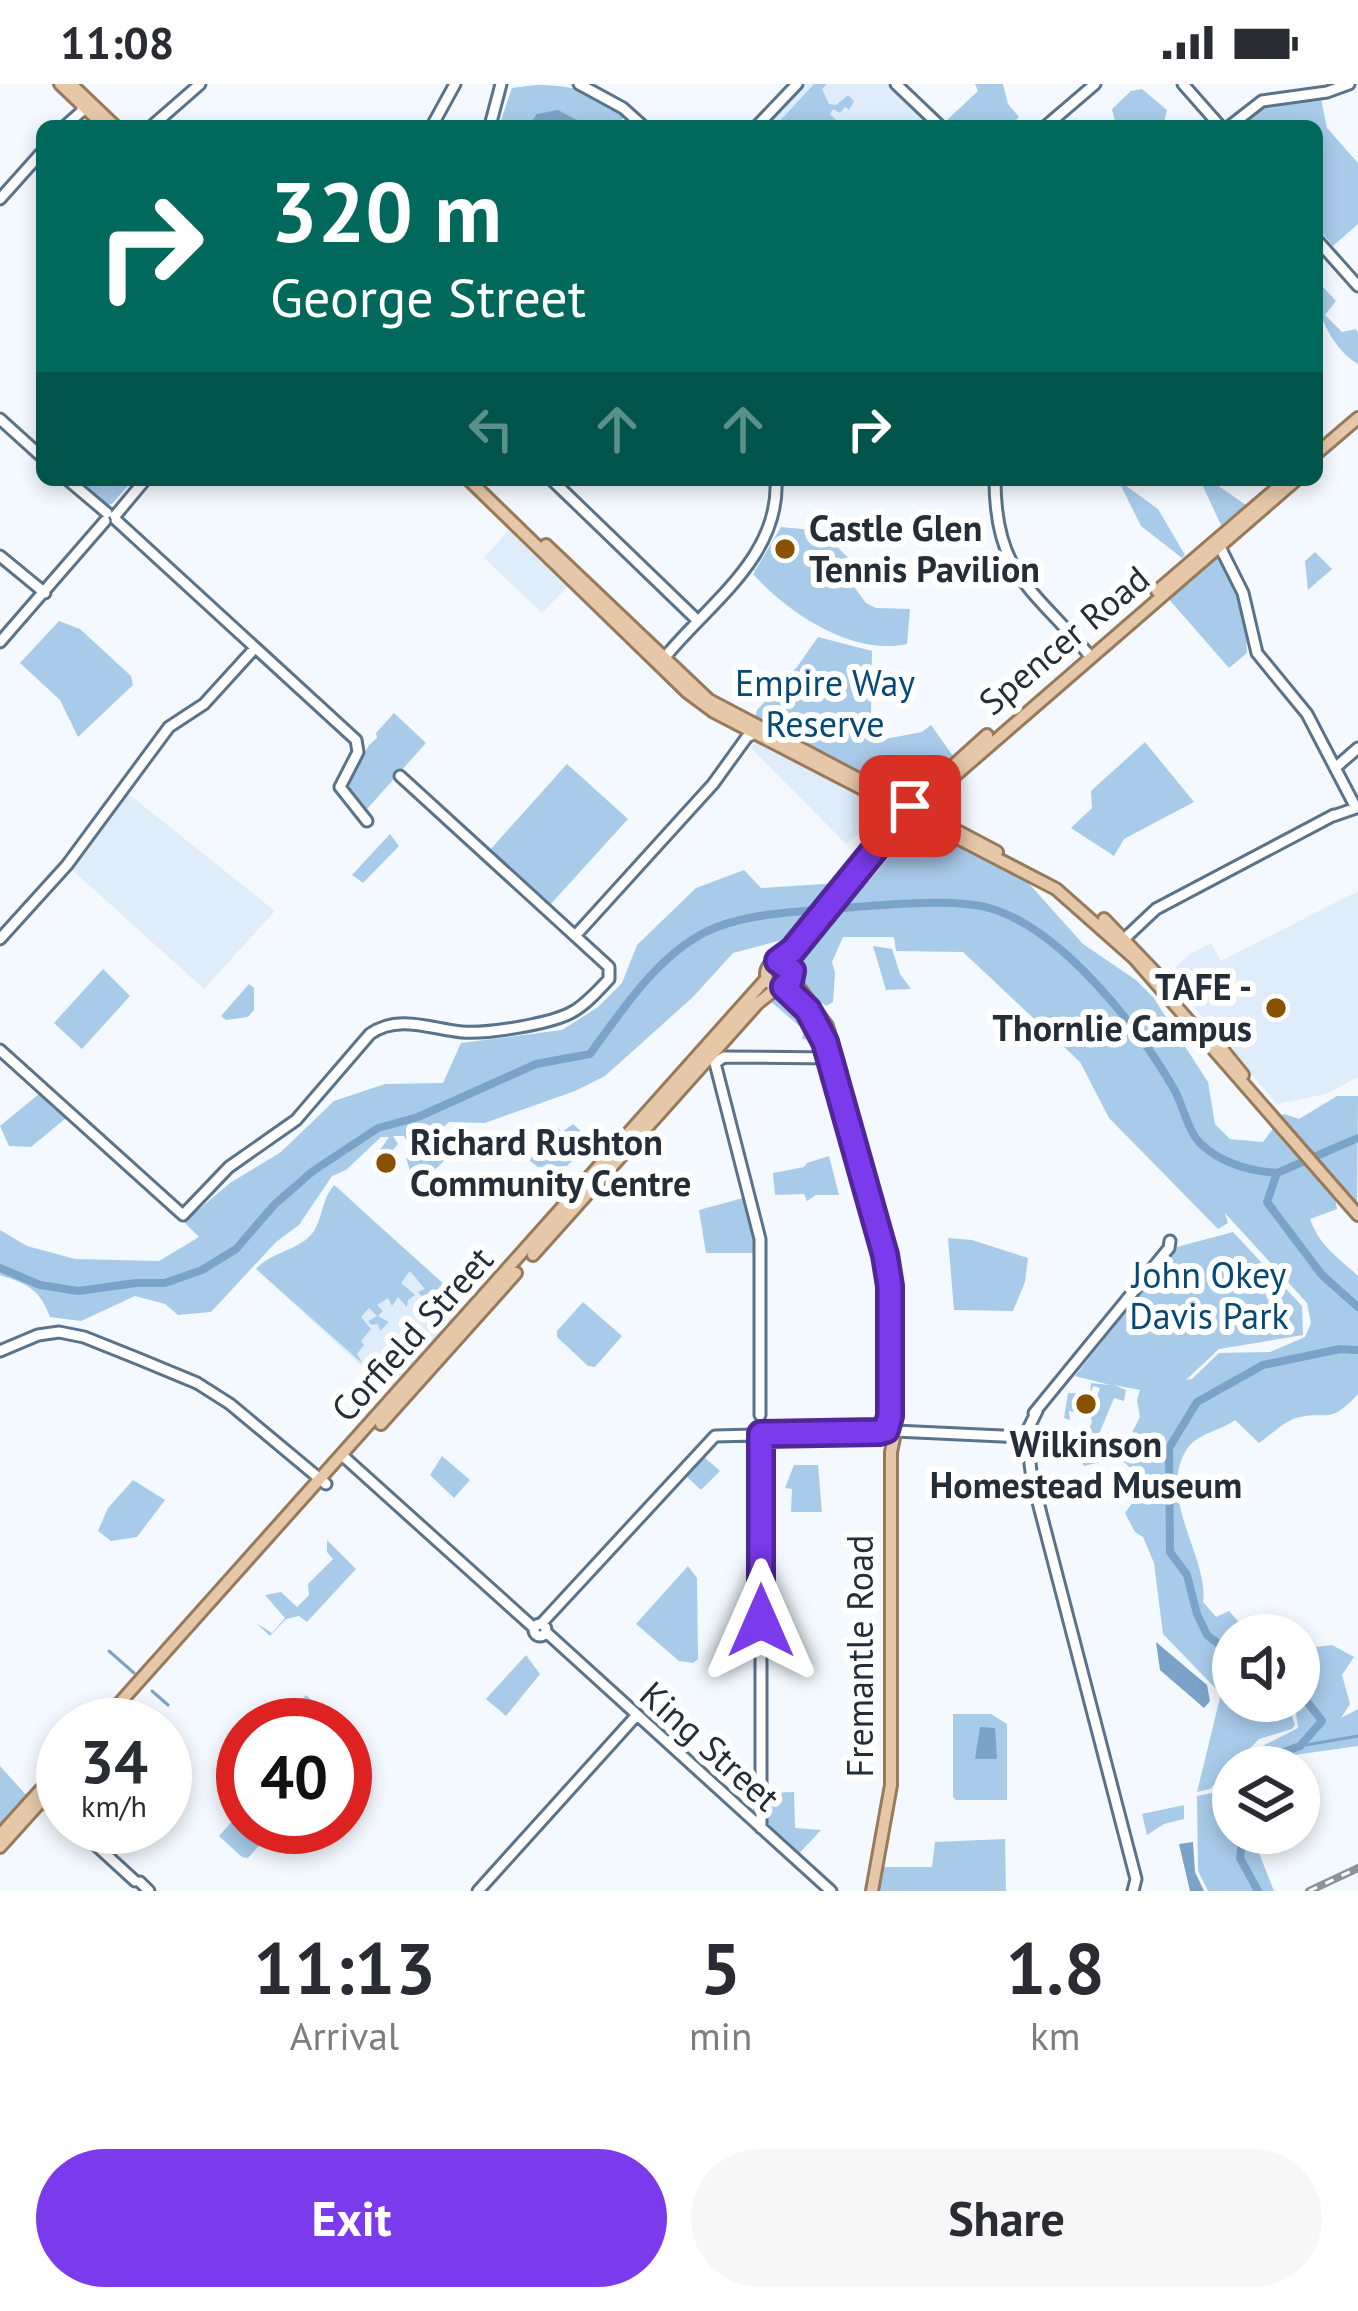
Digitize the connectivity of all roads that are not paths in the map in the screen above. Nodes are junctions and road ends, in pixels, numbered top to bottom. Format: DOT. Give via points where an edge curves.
graph roads {
  1 [pos="60,84"];
  2 [pos="200,84"];
  3 [pos="453,84"];
  4 [pos="501,84"];
  5 [pos="579,84"];
  6 [pos="796,84"];
  7 [pos="896,84"];
  8 [pos="1096,84"];
  9 [pos="1183,84"];
  10 [pos="1346,84"];
  11 [pos="72,86"];
  12 [pos="83,110"];
  13 [pos="72,120"];
  14 [pos="96,120"];
  15 [pos="103,120"];
  16 [pos="159,120"];
  17 [pos="434,120"];
  18 [pos="492,120"];
  19 [pos="636,120"];
  20 [pos="763,120"];
  21 [pos="934,120"];
  22 [pos="1053,120"];
  23 [pos="1215,120"];
  24 [pos="1238,120"];
  25 [pos="36,159"];
  26 [pos="0,199"];
  27 [pos="1323,247"];
  28 [pos="1358,286"];
  29 [pos="0,419"];
  30 [pos="1357,423"];
  31 [pos="1323,451"];
  32 [pos="36,452"];
  33 [pos="1323,452"];
  34 [pos="74,486"];
  35 [pos="140,486"];
  36 [pos="480,486"];
  37 [pos="558,486"];
  38 [pos="776,486"];
  39 [pos="995,486"];
  40 [pos="1280,486"];
  41 [pos="1290,486"];
  42 [pos="111,519"];
  43 [pos="1216,545"];
  44 [pos="542,546"];
  45 [pos="0,556"];
  46 [pos="42,594"];
  47 [pos="571,594"];
  48 [pos="591,598"];
  49 [pos="1152,604"];
  50 [pos="696,619"];
  51 [pos="1118,623"];
  52 [pos="0,640"];
  53 [pos="255,648"];
  54 [pos="1086,654"];
  55 [pos="658,659"];
  56 [pos="1075,668"];
  57 [pos="1056,676"];
  58 [pos="761,731"];
  59 [pos="988,745"];
  60 [pos="1358,748"];
  61 [pos="796,752"];
  62 [pos="967,753"];
  63 [pos="1335,767"];
  64 [pos="399,778"];
  65 [pos="864,782"];
  66 [pos="944,784"];
  67 [pos="921,795"];
  68 [pos="891,804"];
  69 [pos="1355,805"];
  70 [pos="909,813"];
  71 [pos="930,816"];
  72 [pos="368,819"];
  73 [pos="978,842"];
  74 [pos="992,857"];
  75 [pos="862,862"];
  76 [pos="839,897"];
  77 [pos="816,924"];
  78 [pos="575,936"];
  79 [pos="0,939"];
  80 [pos="1121,939"];
  81 [pos="778,961"];
  82 [pos="782,980"];
  83 [pos="0,1049"];
  84 [pos="834,1057"];
  85 [pos="1358,1215"];
  86 [pos="1170,1241"];
  87 [pos="0,1351"];
  88 [pos="760,1415"];
  89 [pos="761,1434"];
  90 [pos="1024,1435"];
  91 [pos="889,1436"];
  92 [pos="348,1456"];
  93 [pos="322,1484"];
  94 [pos="543,1630"];
  95 [pos="125,1698"];
  96 [pos="133,1698"];
  97 [pos="636,1716"];
  98 [pos="36,1800"];
  99 [pos="36,1801"];
  100 [pos="758,1826"];
  101 [pos="0,1835"];
  102 [pos="0,1847"];
  103 [pos="107,1854"];
  104 [pos="141,1885"];
  105 [pos="828,1890"];
  106 [pos="478,1891"];
  107 [pos="870,1891"];
  108 [pos="1131,1891"];
  1 -- 12 [label="main road"];
  2 -- 16 [label="street"];
  3 -- 17 [label="street"];
  4 -- 18 [label="street"];
  5 -- 19 [label="street"];
  6 -- 20 [label="street"];
  7 -- 21 [label="street"];
  8 -- 22 [label="street"];
  9 -- 23 [label="street"];
  10 -- 24 [label="street" via="1262,101"];
  11 -- 12 [label="main road"];
  12 -- 13 [label="street"];
  12 -- 14 [label="main road"];
  12 -- 15 [label="main road"];
  25 -- 26 [label="street"];
  27 -- 28 [label="street"];
  29 -- 32 [label="street"];
  30 -- 31 [label="main road"];
  30 -- 33 [label="main road"];
  34 -- 42 [label="street"];
  35 -- 42 [label="street"];
  36 -- 44 [label="main road"];
  37 -- 50 [label="street"];
  38 -- 50 [label="street" via="758,554"];
  39 -- 54 [label="street" via="1006,557"];
  40 -- 43 [label="main road, Spencer Road"];
  41 -- 43 [label="main road, Spencer Road"];
  42 -- 46 [label="street"];
  42 -- 53 [label="street"];
  43 -- 49 [label="main road, Spencer Road"];
  43 -- 51 [label="main road, Spencer Road"];
  43 -- 63 [label="street" via="1244,593 1257,653 1307,714"];
  44 -- 48 [label="main road"];
  44 -- 55 [label="main road"];
  45 -- 46 [label="street"];
  46 -- 52 [label="street"];
  47 -- 48 [label="main road"];
  48 -- 55 [label="main road"];
  49 -- 51 [label="main road"];
  49 -- 54 [label="main road, Spencer Road"];
  50 -- 55 [label="street"];
  51 -- 54 [label="main road, Spencer Road"];
  53 -- 72 [label="street" via="356,740 340,787"];
  53 -- 79 [label="street" via="160,738 67,866"];
  54 -- 56 [label="main road, Spencer Road"];
  54 -- 57 [label="main road, Spencer Road"];
  55 -- 58 [label="main road" via="697,700"];
  56 -- 57 [label="main road"];
  56 -- 59 [label="main road, Spencer Road"];
  57 -- 62 [label="main road, Spencer Road"];
  58 -- 61 [label="main road"];
  58 -- 61 [label="main road"];
  58 -- 78 [label="street"];
  59 -- 62 [label="main road"];
  59 -- 66 [label="main road, Spencer Road"];
  60 -- 63 [label="street"];
  61 -- 65 [label="main road"];
  61 -- 68 [label="main road"];
  62 -- 67 [label="main road, Spencer Road"];
  63 -- 69 [label="street"];
  64 -- 78 [label="street"];
  65 -- 67 [label="main road"];
  65 -- 70 [label="main road"];
  66 -- 70 [label="main road, Spencer Road"];
  66 -- 71 [label="main road"];
  67 -- 70 [label="main road, Spencer Road"];
  68 -- 70 [label="main road"];
  68 -- 75 [label="main road" via="893,818"];
  69 -- 80 [label="street" via="1156,909"];
  70 -- 71 [label="main road"];
  70 -- 74 [label="main road"];
  70 -- 75 [label="main road, Spencer Road"];
  70 -- 76 [label="main road, Spencer Road"];
  71 -- 73 [label="main road"];
  73 -- 74 [label="main road"];
  73 -- 80 [label="main road" via="1058,884"];
  74 -- 80 [label="main road" via="1056,890"];
  75 -- 76 [label="main road, Spencer Road"];
  76 -- 77 [label="main road, Spencer Road"];
  77 -- 81 [label="main road, Spencer Road"];
  77 -- 82 [label="main road, Spencer Road"];
  78 -- 83 [label="street" via="612,972 592,997 561,1017 474,1032 398,1023 376,1030 296,1120 229,1167 183,1214"];
  80 -- 85 [label="main road"];
  81 -- 82 [label="main road"];
  81 -- 82 [label="main road, Spencer Road" via="766,969"];
  82 -- 84 [label="main road, Fremantle Road"];
  82 -- 92 [label="main road, Corfield Street"];
  84 -- 88 [label="street" via="716,1060 760,1239"];
  84 -- 91 [label="main road, Fremantle Road" via="888,1269"];
  86 -- 90 [label="street" via="1029,1417"];
  87 -- 93 [label="street" via="45,1334 84,1337 196,1383"];
  89 -- 91 [label="street"];
  89 -- 94 [label="street" via="709,1441"];
  89 -- 100 [label="street"];
  90 -- 91 [label="street"];
  90 -- 108 [label="street" via="1136,1880"];
  91 -- 107 [label="main road, Fremantle Road" via="891,1785"];
  92 -- 93 [label="main road, Corfield Street"];
  92 -- 94 [label="street, King Street"];
  93 -- 95 [label="main road, Corfield Street"];
  93 -- 96 [label="main road, Corfield Street"];
  94 -- 97 [label="street, King Street"];
  97 -- 100 [label="street, King Street"];
  97 -- 106 [label="street"];
  98 -- 101 [label="main road"];
  99 -- 102 [label="main road"];
  100 -- 105 [label="street, King Street"];
  103 -- 104 [label="street"];
}
